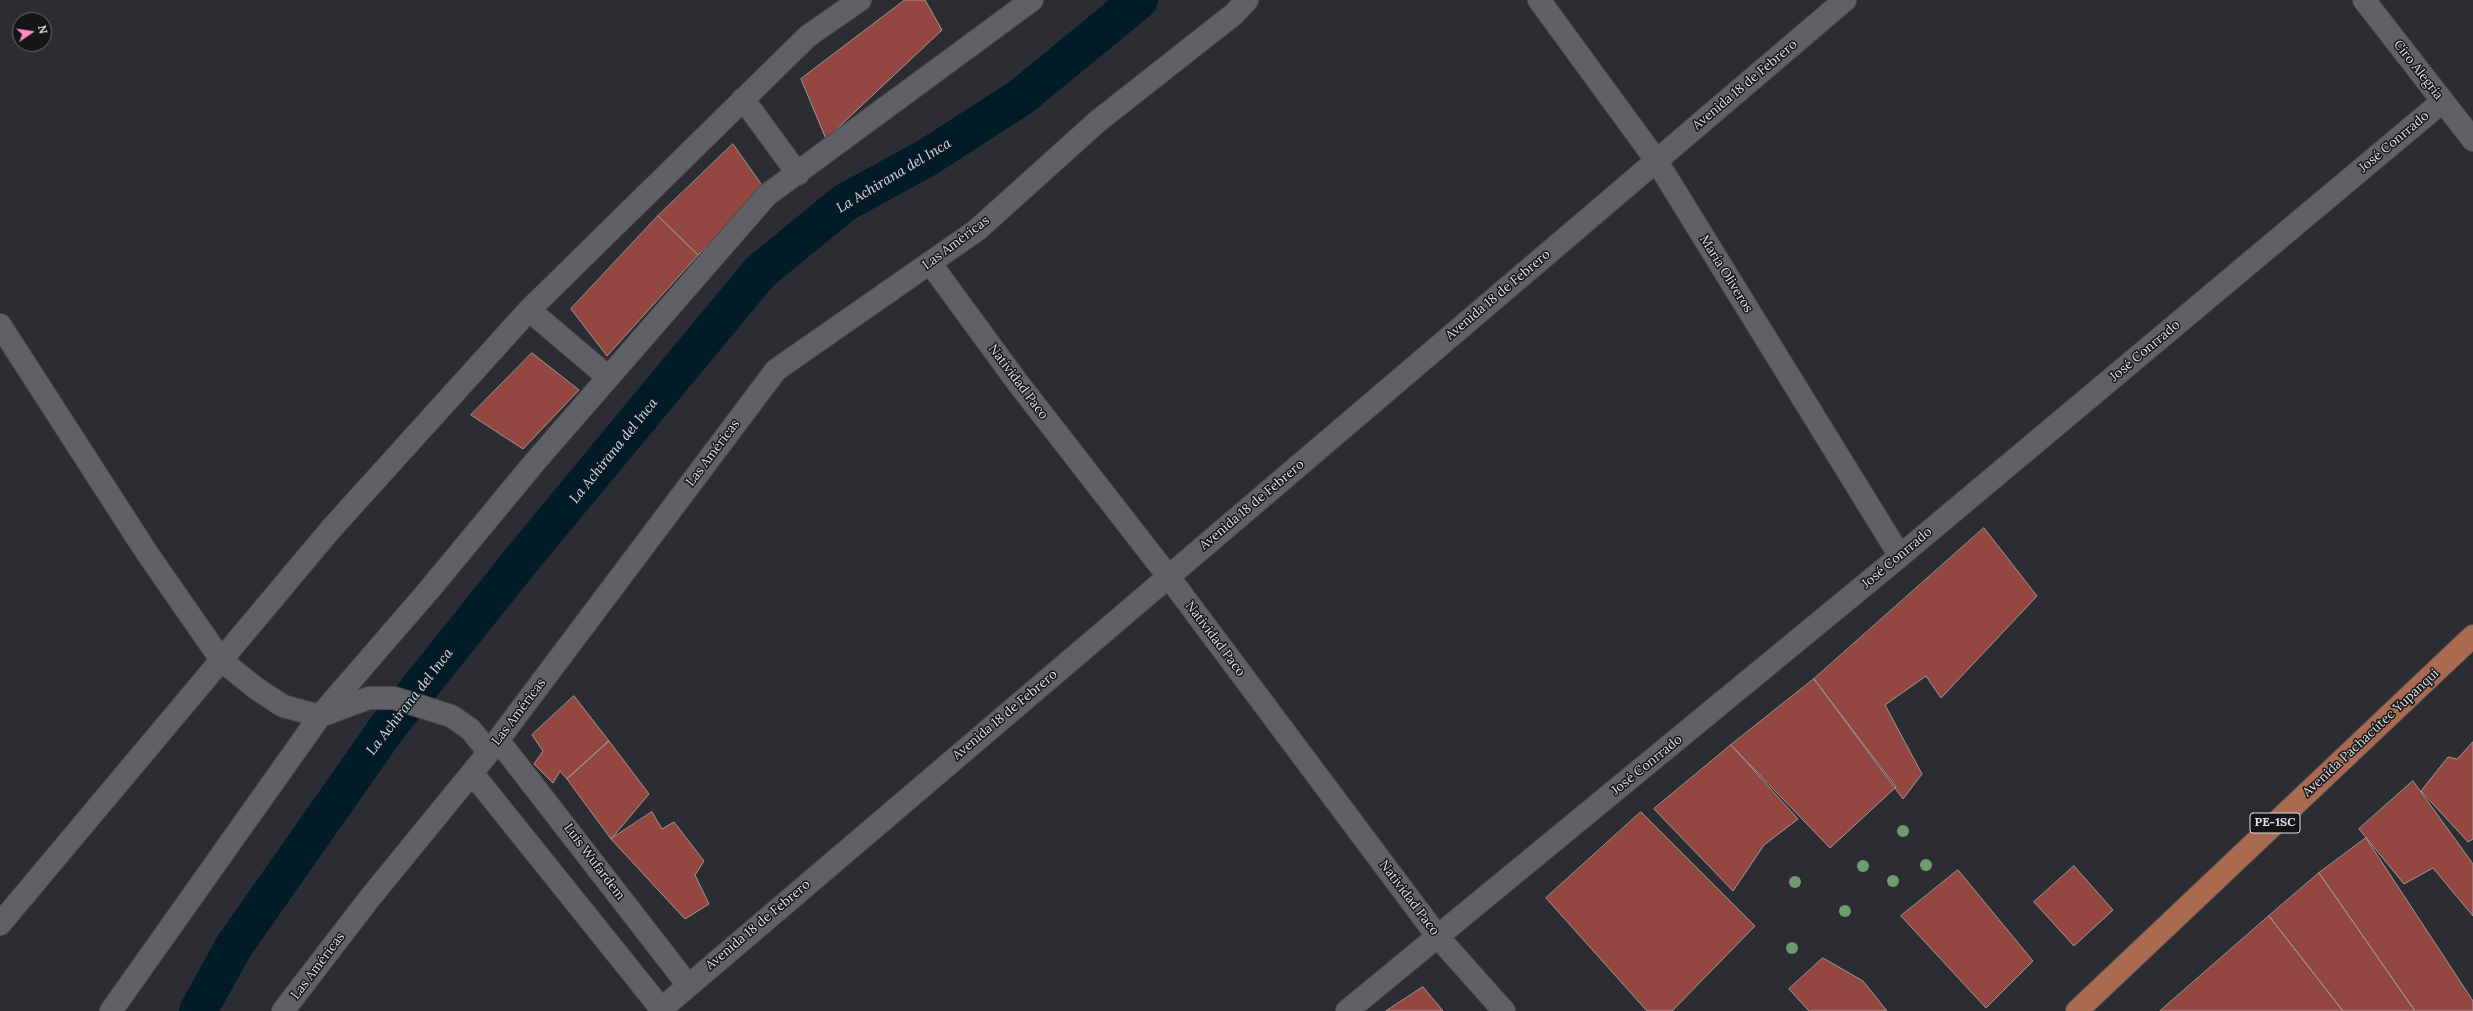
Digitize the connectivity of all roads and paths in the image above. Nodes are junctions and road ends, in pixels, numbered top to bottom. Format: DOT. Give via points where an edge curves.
graph roads {
  1 [pos="860,0"];
  2 [pos="1032,0"];
  3 [pos="1248,0"];
  4 [pos="1539,0"];
  5 [pos="1845,0"];
  6 [pos="2364,0"];
  7 [pos="743,99"];
  8 [pos="2443,101"];
  9 [pos="2473,140"];
  10 [pos="1656,160"];
  11 [pos="798,174"];
  12 [pos="930,263"];
  13 [pos="529,310"];
  14 [pos="0,325"];
  15 [pos="608,378"];
  16 [pos="1900,556"];
  17 [pos="1168,576"];
  18 [pos="2473,636"];
  19 [pos="222,661"];
  20 [pos="320,716"];
  21 [pos="494,746"];
  22 [pos="472,773"];
  23 [pos="0,924"];
  24 [pos="1438,936"];
  25 [pos="688,985"];
  26 [pos="661,1010"];
  27 [pos="111,1011"];
  28 [pos="283,1011"];
  29 [pos="1348,1011"];
  30 [pos="1504,1011"];
  31 [pos="2077,1011"];
  1 -- 7 [label="street" via="808,36"];
  2 -- 11 [label="street"];
  3 -- 12 [label="street, Las Américas" via="1234,14 1098,121 977,230"];
  4 -- 10 [label="street, María Oliveros"];
  5 -- 10 [label="street, Avenida 18 de Febrero"];
  6 -- 8 [label="street, Ciro Alegría"];
  7 -- 11 [label="street"];
  7 -- 13 [label="street"];
  8 -- 9 [label="street, Ciro Alegría"];
  8 -- 16 [label="street, José Conrrado"];
  10 -- 16 [label="street, María Oliveros"];
  10 -- 17 [label="street, Avenida 18 de Febrero"];
  11 -- 15 [label="street" via="767,195"];
  12 -- 17 [label="street, Natividad Paco" via="1059,437"];
  12 -- 21 [label="street, Las Américas" via="776,370"];
  13 -- 15 [label="street"];
  13 -- 19 [label="street" via="331,529"];
  14 -- 19 [label="street" via="147,553"];
  15 -- 20 [label="street"];
  16 -- 24 [label="street, José Conrrado"];
  17 -- 24 [label="street, Natividad Paco"];
  17 -- 25 [label="street, Avenida 18 de Febrero"];
  18 -- 31 [label="main road, Avenida Pachacútec Yupanqui / PE-1SC"];
  19 -- 20 [label="street" via="283,706"];
  19 -- 23 [label="street"];
  20 -- 21 [label="street, Luis Wufardem" via="369,698 394,698 451,716"];
  20 -- 27 [label="street"];
  21 -- 22 [label="street, Las Américas"];
  21 -- 25 [label="street, Luis Wufardem"];
  22 -- 26 [label="street"];
  22 -- 28 [label="street, Las Américas" via="369,899"];
  24 -- 29 [label="street, José Conrrado"];
  24 -- 30 [label="street, Natividad Paco"];
  25 -- 26 [label="street, Avenida 18 de Febrero"];
}
